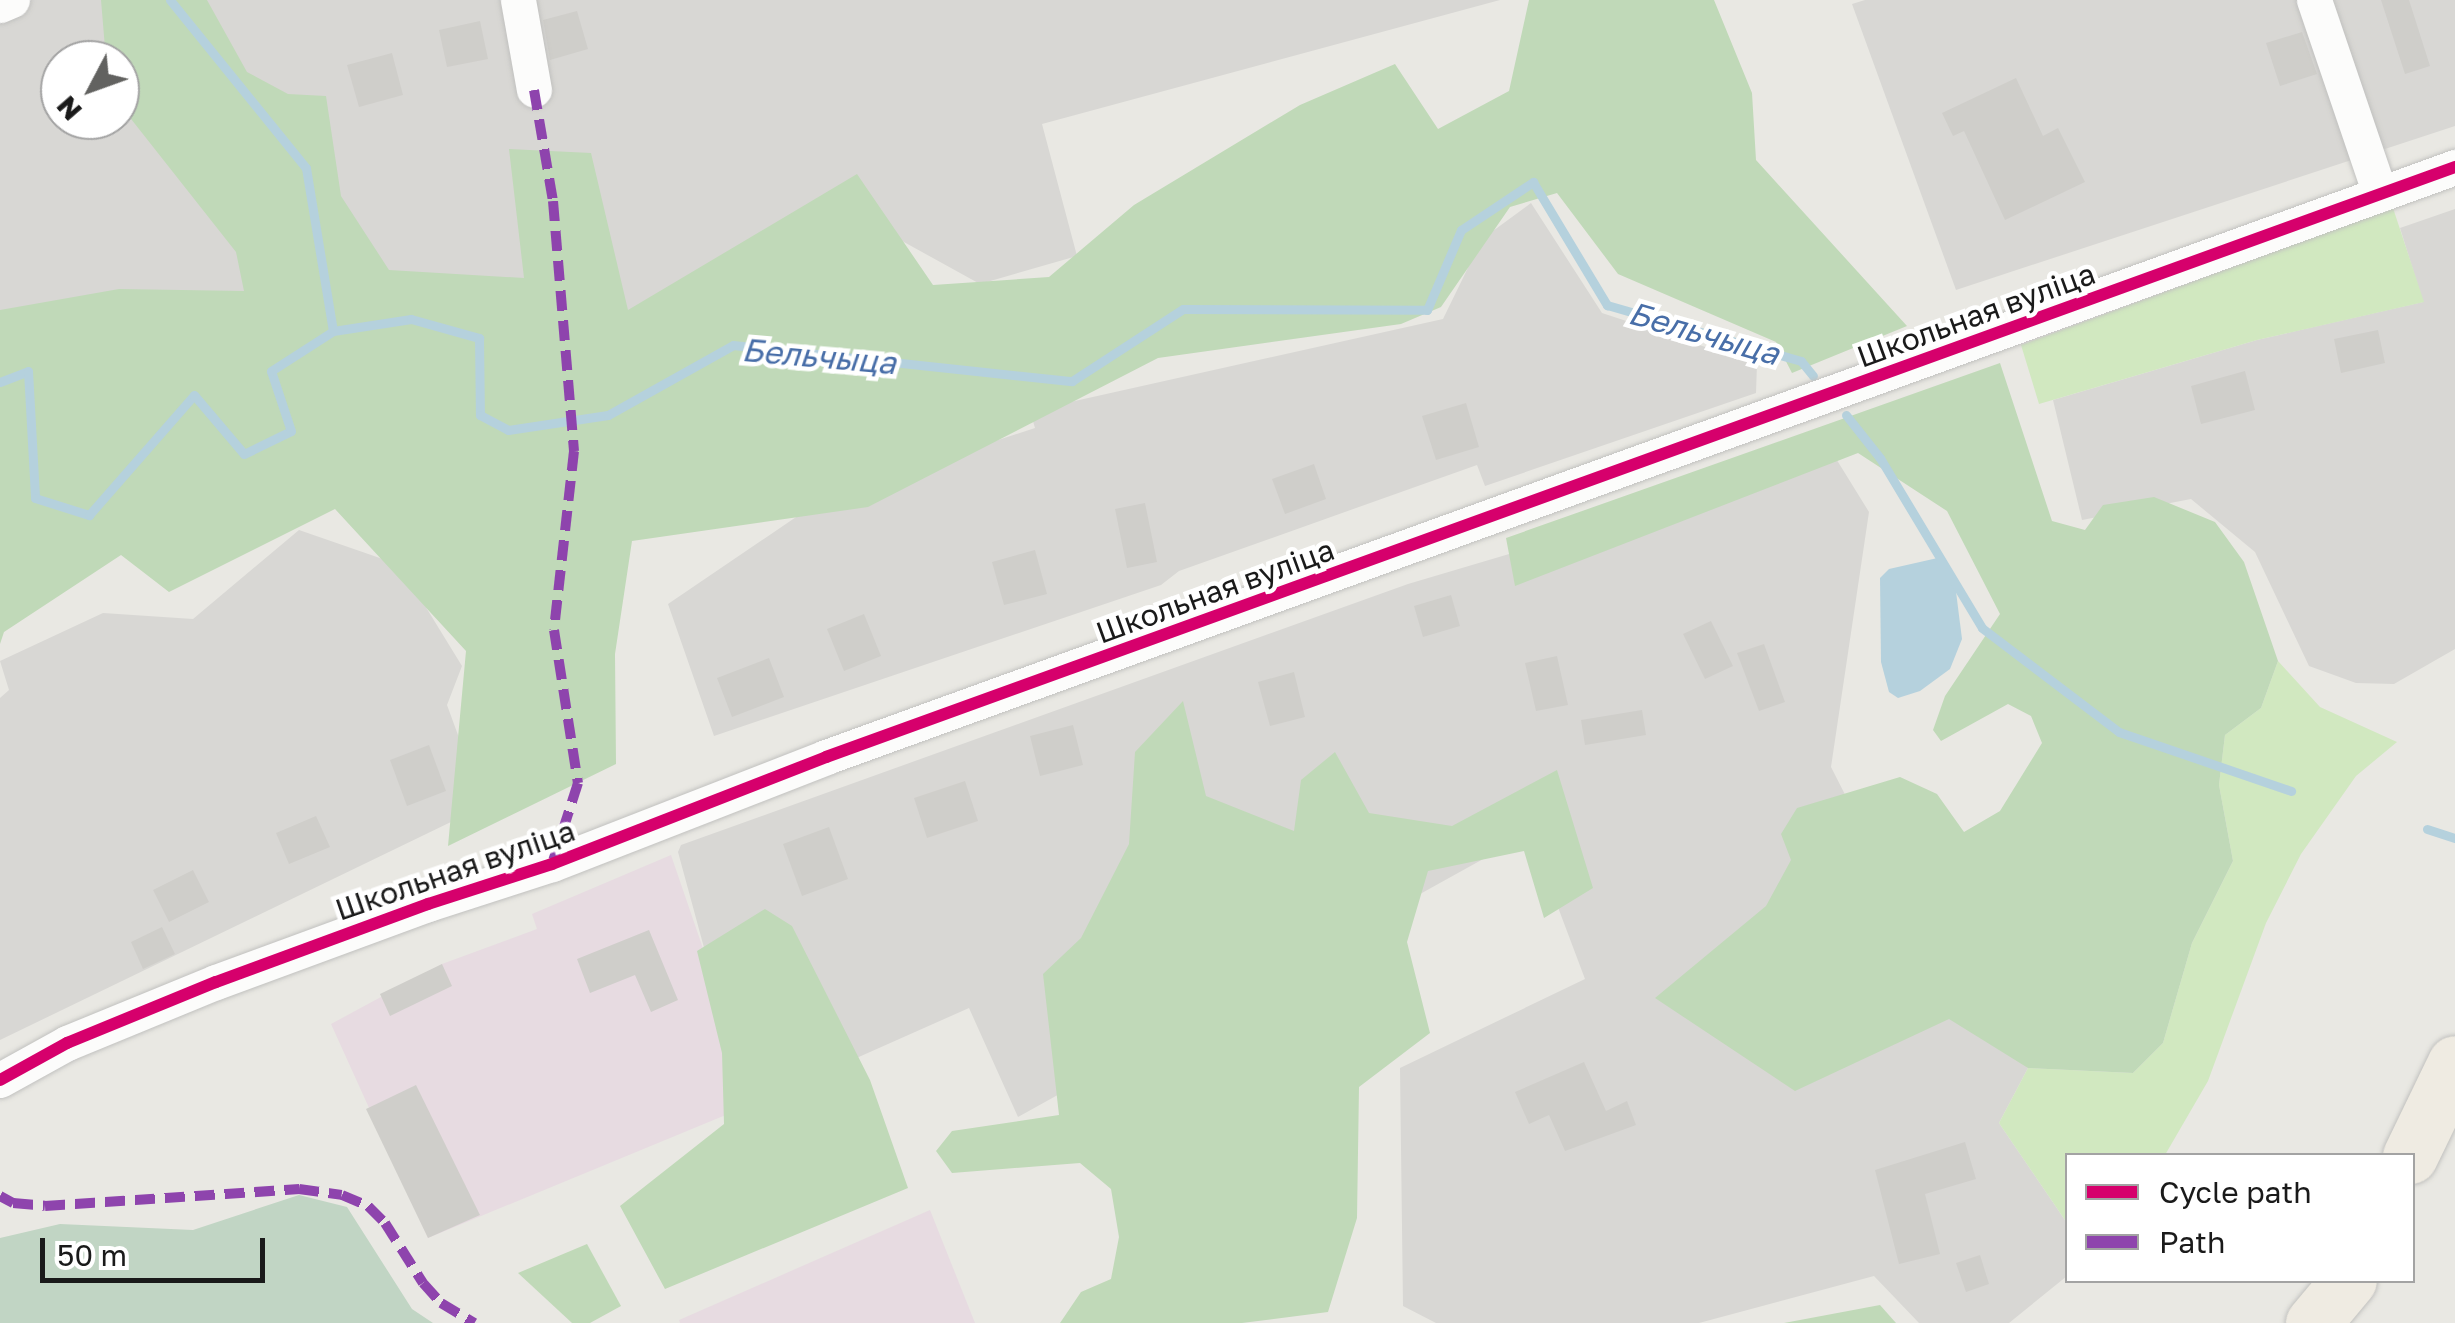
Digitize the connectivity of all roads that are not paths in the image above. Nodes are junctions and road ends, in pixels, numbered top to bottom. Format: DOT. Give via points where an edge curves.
graph roads {
  1 [pos="12,0"];
  2 [pos="518,0"];
  3 [pos="2314,0"];
  4 [pos="0,5"];
  5 [pos="534,90"];
  6 [pos="2455,167"];
  7 [pos="2380,194"];
  8 [pos="2455,1062"];
  9 [pos="0,1080"];
  10 [pos="2411,1153"];
  1 -- 4 [label="street"];
  2 -- 5 [label="street"];
  3 -- 7 [label="street"];
  6 -- 7 [label="street, Школьная вуліца"];
  7 -- 9 [label="street, Школьная вуліца" via="216,982 67,1043"];
  8 -- 10 [label="main road"];
}
